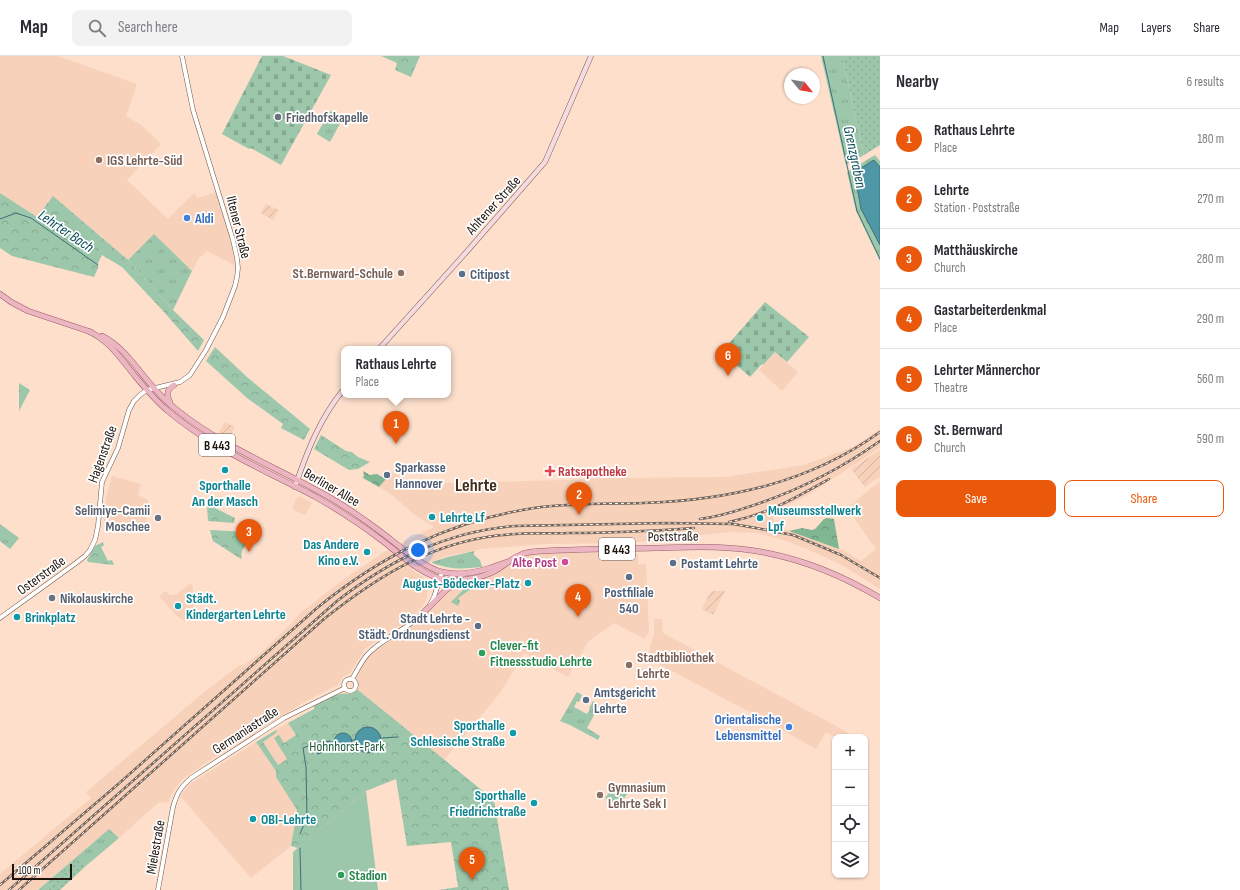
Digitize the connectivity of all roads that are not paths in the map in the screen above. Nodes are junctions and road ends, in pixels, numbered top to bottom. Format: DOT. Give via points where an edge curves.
graph roads {
  1 [pos="182,56"];
  2 [pos="591,56"];
  3 [pos="0,294"];
  4 [pos="88,331"];
  5 [pos="382,346"];
  6 [pos="174,384"];
  7 [pos="153,388"];
  8 [pos="147,390"];
  9 [pos="341,393"];
  10 [pos="176,409"];
  11 [pos="297,480"];
  12 [pos="295,486"];
  13 [pos="97,534"];
  14 [pos="507,562"];
  15 [pos="442,572"];
  16 [pos="440,578"];
  17 [pos="467,580"];
  18 [pos="880,598"];
  19 [pos="424,613"];
  20 [pos="0,618"];
  21 [pos="352,679"];
  22 [pos="345,688"];
  23 [pos="173,808"];
  24 [pos="158,890"];
  1 -- 6 [label="street, Iltener Straße" via="190,99 232,236 238,268 228,306 206,350 190,375"];
  2 -- 5 [label="main road, Ahltener Straße" via="545,162"];
  3 -- 4 [label="main road, B 443" via="28,311"];
  4 -- 7 [label="main road, B 443" via="120,348"];
  4 -- 8 [label="main road, B 443" via="110,346"];
  6 -- 7 [label="street, Iltener Straße"];
  6 -- 10 [label="main road" via="167,395"];
  7 -- 8 [label="street, Iltener Straße"];
  7 -- 10 [label="main road, Berliner Allee / B 443"];
  8 -- 12 [label="main road, Berliner Allee / B 443" via="164,408 193,431"];
  8 -- 13 [label="street, Hagenstraße" via="137,397 129,410 118,448 102,482"];
  9 -- 11 [label="main road" via="309,447"];
  10 -- 11 [label="main road, Berliner Allee / B 443" via="200,427"];
  11 -- 12 [label="main road"];
  11 -- 15 [label="main road, Berliner Allee / B 443" via="352,510 425,564"];
  12 -- 16 [label="main road, Berliner Allee / B 443" via="353,519 423,571"];
  13 -- 20 [label="street, Osterstraße" via="90,550 76,563"];
  14 -- 15 [label="main road, Berliner Allee / B 443" via="466,573"];
  14 -- 17 [label="main road, Poststraße / B 443" via="494,571"];
  14 -- 18 [label="main road, Poststraße / B 443" via="524,552 542,551 707,547 743,549 791,558 825,570"];
  15 -- 16 [label="street"];
  16 -- 17 [label="main road, Poststraße / B 443"];
  16 -- 19 [label="street" via="434,596"];
  17 -- 19 [label="main road" via="446,590"];
  19 -- 21 [label="street" via="370,652"];
  21 -- 22 [label="street" via="345,681"];
  21 -- 22 [label="street" via="355,680 355,689 348,691"];
  22 -- 23 [label="street, Germaniastraße" via="284,718 190,778 177,794"];
  23 -- 24 [label="street, Mielestraße"];
}
